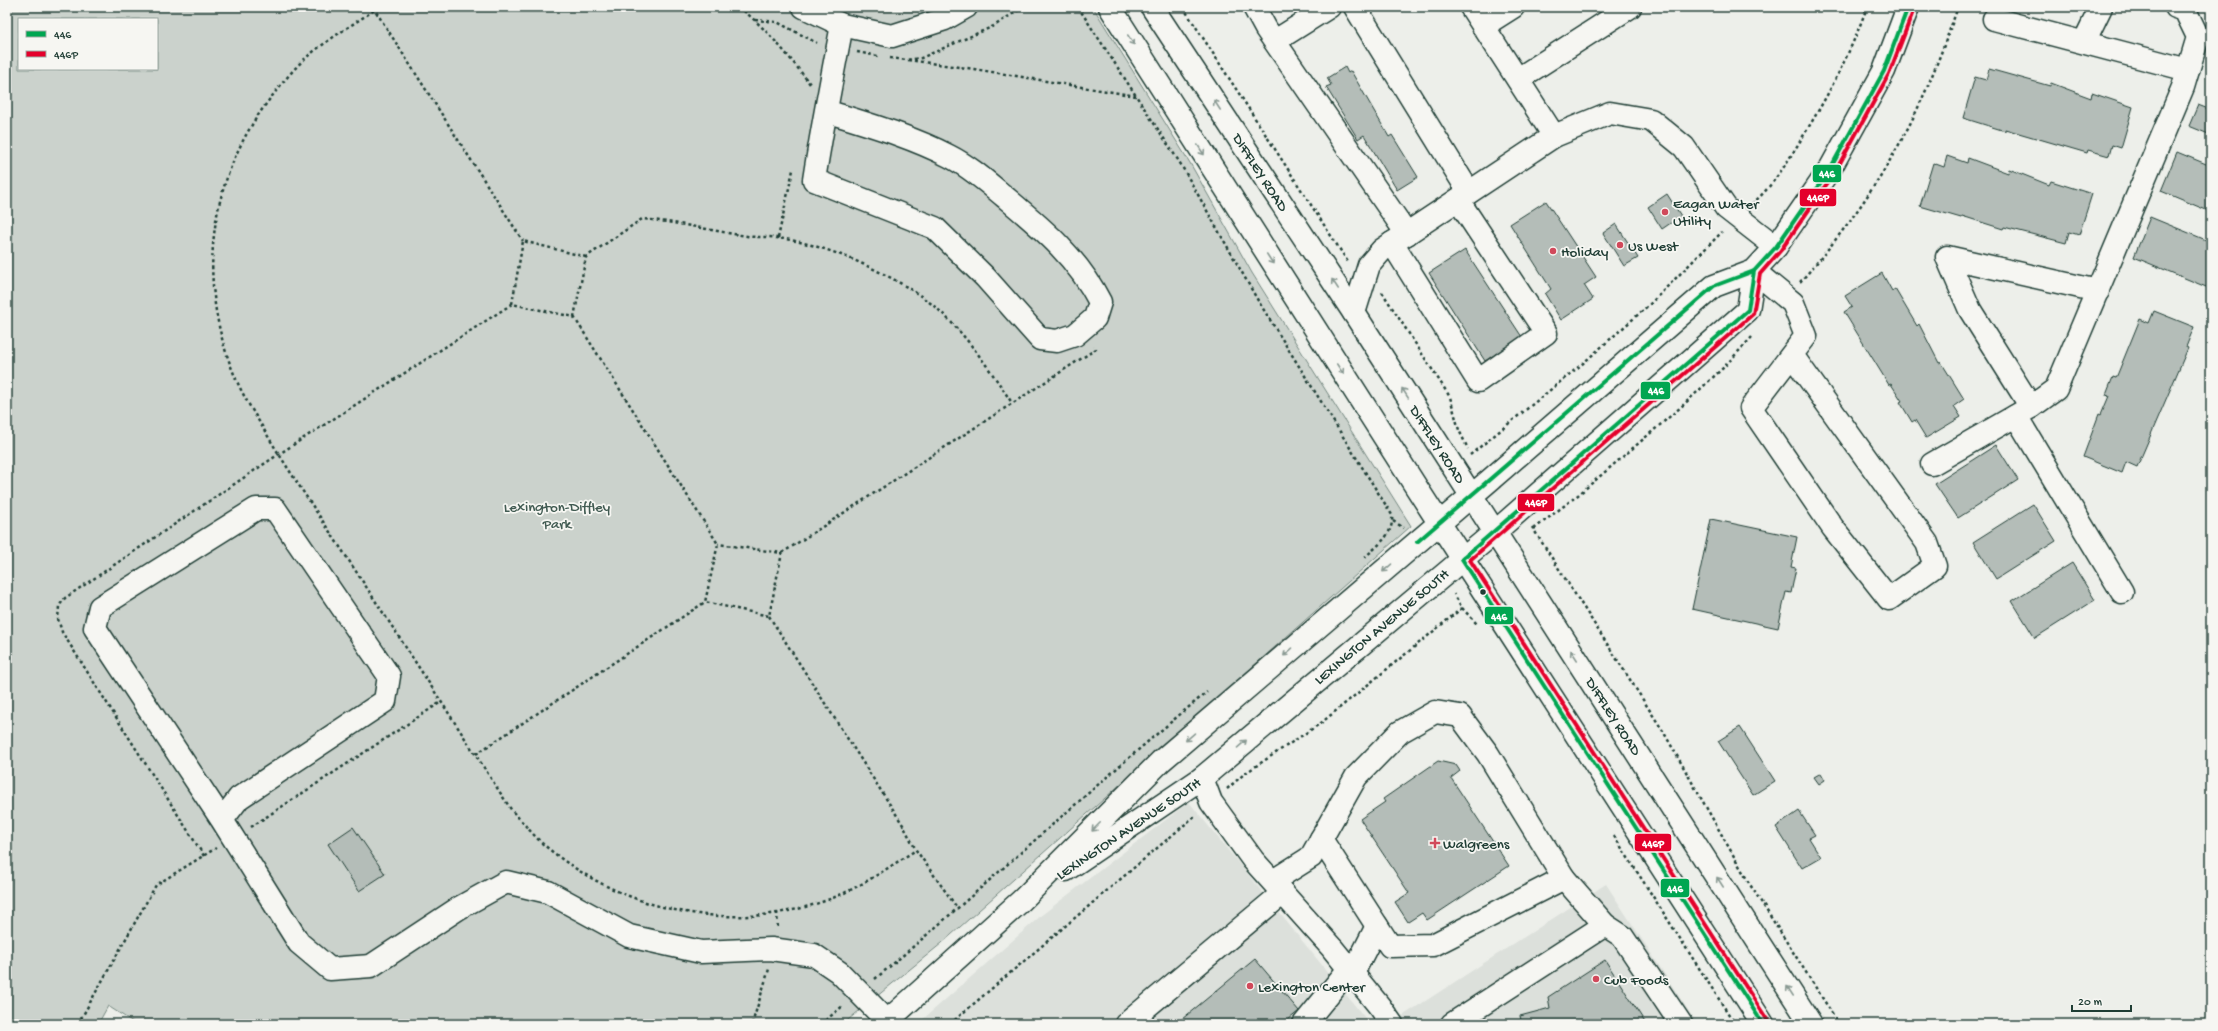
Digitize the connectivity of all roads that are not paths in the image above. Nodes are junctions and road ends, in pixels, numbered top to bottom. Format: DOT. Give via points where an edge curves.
graph roads {
  1 [pos="804,7"];
  2 [pos="966,7"];
  3 [pos="1110,7"];
  4 [pos="1152,7"];
  5 [pos="1254,7"];
  6 [pos="1329,7"];
  7 [pos="1355,7"];
  8 [pos="1471,7"];
  9 [pos="1513,7"];
  10 [pos="1630,7"];
  11 [pos="1908,7"];
  12 [pos="2102,7"];
  13 [pos="2176,7"];
  14 [pos="1994,19"];
  15 [pos="842,25"];
  16 [pos="1483,26"];
  17 [pos="1275,42"];
  18 [pos="2084,42"];
  19 [pos="2188,70"];
  20 [pos="1518,79"];
  21 [pos="826,111"];
  22 [pos="1554,136"];
  23 [pos="1464,196"];
  24 [pos="1399,238"];
  25 [pos="1776,247"];
  26 [pos="1754,271"];
  27 [pos="2098,291"];
  28 [pos="1354,313"];
  29 [pos="1792,355"];
  30 [pos="2024,411"];
  31 [pos="1932,464"];
  32 [pos="1472,496"];
  33 [pos="1439,523"];
  34 [pos="1495,532"];
  35 [pos="1462,559"];
  36 [pos="2122,592"];
  37 [pos="1202,778"];
  38 [pos="222,820"];
  39 [pos="1321,839"];
  40 [pos="1564,878"];
  41 [pos="1278,887"];
  42 [pos="1022,900"];
  43 [pos="1605,925"];
  44 [pos="1377,926"];
  45 [pos="1351,971"];
  46 [pos="887,1023"];
  47 [pos="1126,1024"];
  48 [pos="1304,1024"];
  49 [pos="1392,1024"];
  50 [pos="1452,1024"];
  51 [pos="1681,1024"];
  52 [pos="1763,1024"];
  53 [pos="1811,1024"];
  1 -- 15 [label="street"];
  2 -- 15 [label="street" via="945,20 892,36"];
  3 -- 33 [label="street, one-way"];
  28 -- 4 [label="street, DIFFLEY ROAD, one-way"];
  5 -- 17 [label="street"];
  6 -- 17 [label="street"];
  7 -- 23 [label="street"];
  8 -- 16 [label="street"];
  9 -- 16 [label="street"];
  10 -- 20 [label="street"];
  11 -- 25 [label="street, LEXINGTON AVENUE SOUTH" via="1884,71 1830,169"];
  12 -- 18 [label="street"];
  13 -- 19 [label="street" via="2185,10 2198,37"];
  14 -- 18 [label="street"];
  15 -- 21 [label="street"];
  16 -- 20 [label="street"];
  17 -- 24 [label="street"];
  18 -- 19 [label="street"];
  19 -- 27 [label="street"];
  20 -- 22 [label="street"];
  21 -- 21 [label="street" via="814,180 935,228 985,277 1040,339 1057,341 1076,335 1095,318 1100,302 1088,278 1051,236 986,181 949,156"];
  22 -- 23 [label="street"];
  22 -- 25 [label="street" via="1610,113 1651,120 1684,147 1726,208"];
  23 -- 24 [label="street"];
  23 -- 24 [label="street" via="1546,333 1478,381"];
  24 -- 28 [label="street" via="1369,265"];
  25 -- 26 [label="street, LEXINGTON AVENUE SOUTH"];
  26 -- 29 [label="street" via="1793,303 1806,336"];
  26 -- 32 [label="street, LEXINGTON AVENUE SOUTH" via="1714,286"];
  26 -- 34 [label="street, LEXINGTON AVENUE SOUTH" via="1748,310"];
  27 -- 30 [label="street" via="2056,389"];
  27 -- 30 [label="street" via="1947,257 1970,310"];
  32 -- 28 [label="street, DIFFLEY ROAD, one-way"];
  29 -- 29 [label="street" via="1751,408 1833,528 1889,599 1935,566 1927,542"];
  30 -- 31 [label="street"];
  30 -- 36 [label="street"];
  32 -- 33 [label="street, LEXINGTON AVENUE SOUTH"];
  32 -- 34 [label="street, DIFFLEY ROAD"];
  33 -- 35 [label="street"];
  33 -- 42 [label="street, LEXINGTON AVENUE SOUTH, one-way" via="1161,762"];
  34 -- 35 [label="street, LEXINGTON AVENUE SOUTH"];
  53 -- 34 [label="street, DIFFLEY ROAD, one-way"];
  37 -- 35 [label="street, LEXINGTON AVENUE SOUTH, one-way"];
  35 -- 52 [label="street"];
  37 -- 41 [label="street" via="1211,802 1253,860"];
  37 -- 42 [label="street, LEXINGTON AVENUE SOUTH"];
  38 -- 38 [label="street" via="239,798 385,701 389,676 275,509 256,509 100,607 95,628"];
  38 -- 46 [label="street" via="299,943 330,969 371,966 459,908 506,882 548,892 629,936 701,952 771,949 814,954 839,972"];
  39 -- 40 [label="street" via="1356,777 1400,732 1435,712 1460,716 1488,754"];
  39 -- 41 [label="street" via="1311,857"];
  39 -- 44 [label="street"];
  40 -- 43 [label="street"];
  40 -- 44 [label="street" via="1433,944 1390,946"];
  41 -- 45 [label="street"];
  41 -- 47 [label="street"];
  42 -- 46 [label="street, LEXINGTON AVENUE SOUTH"];
  43 -- 50 [label="street"];
  43 -- 51 [label="street" via="1622,936"];
  44 -- 45 [label="street"];
  45 -- 48 [label="street"];
  45 -- 49 [label="street"];
}
